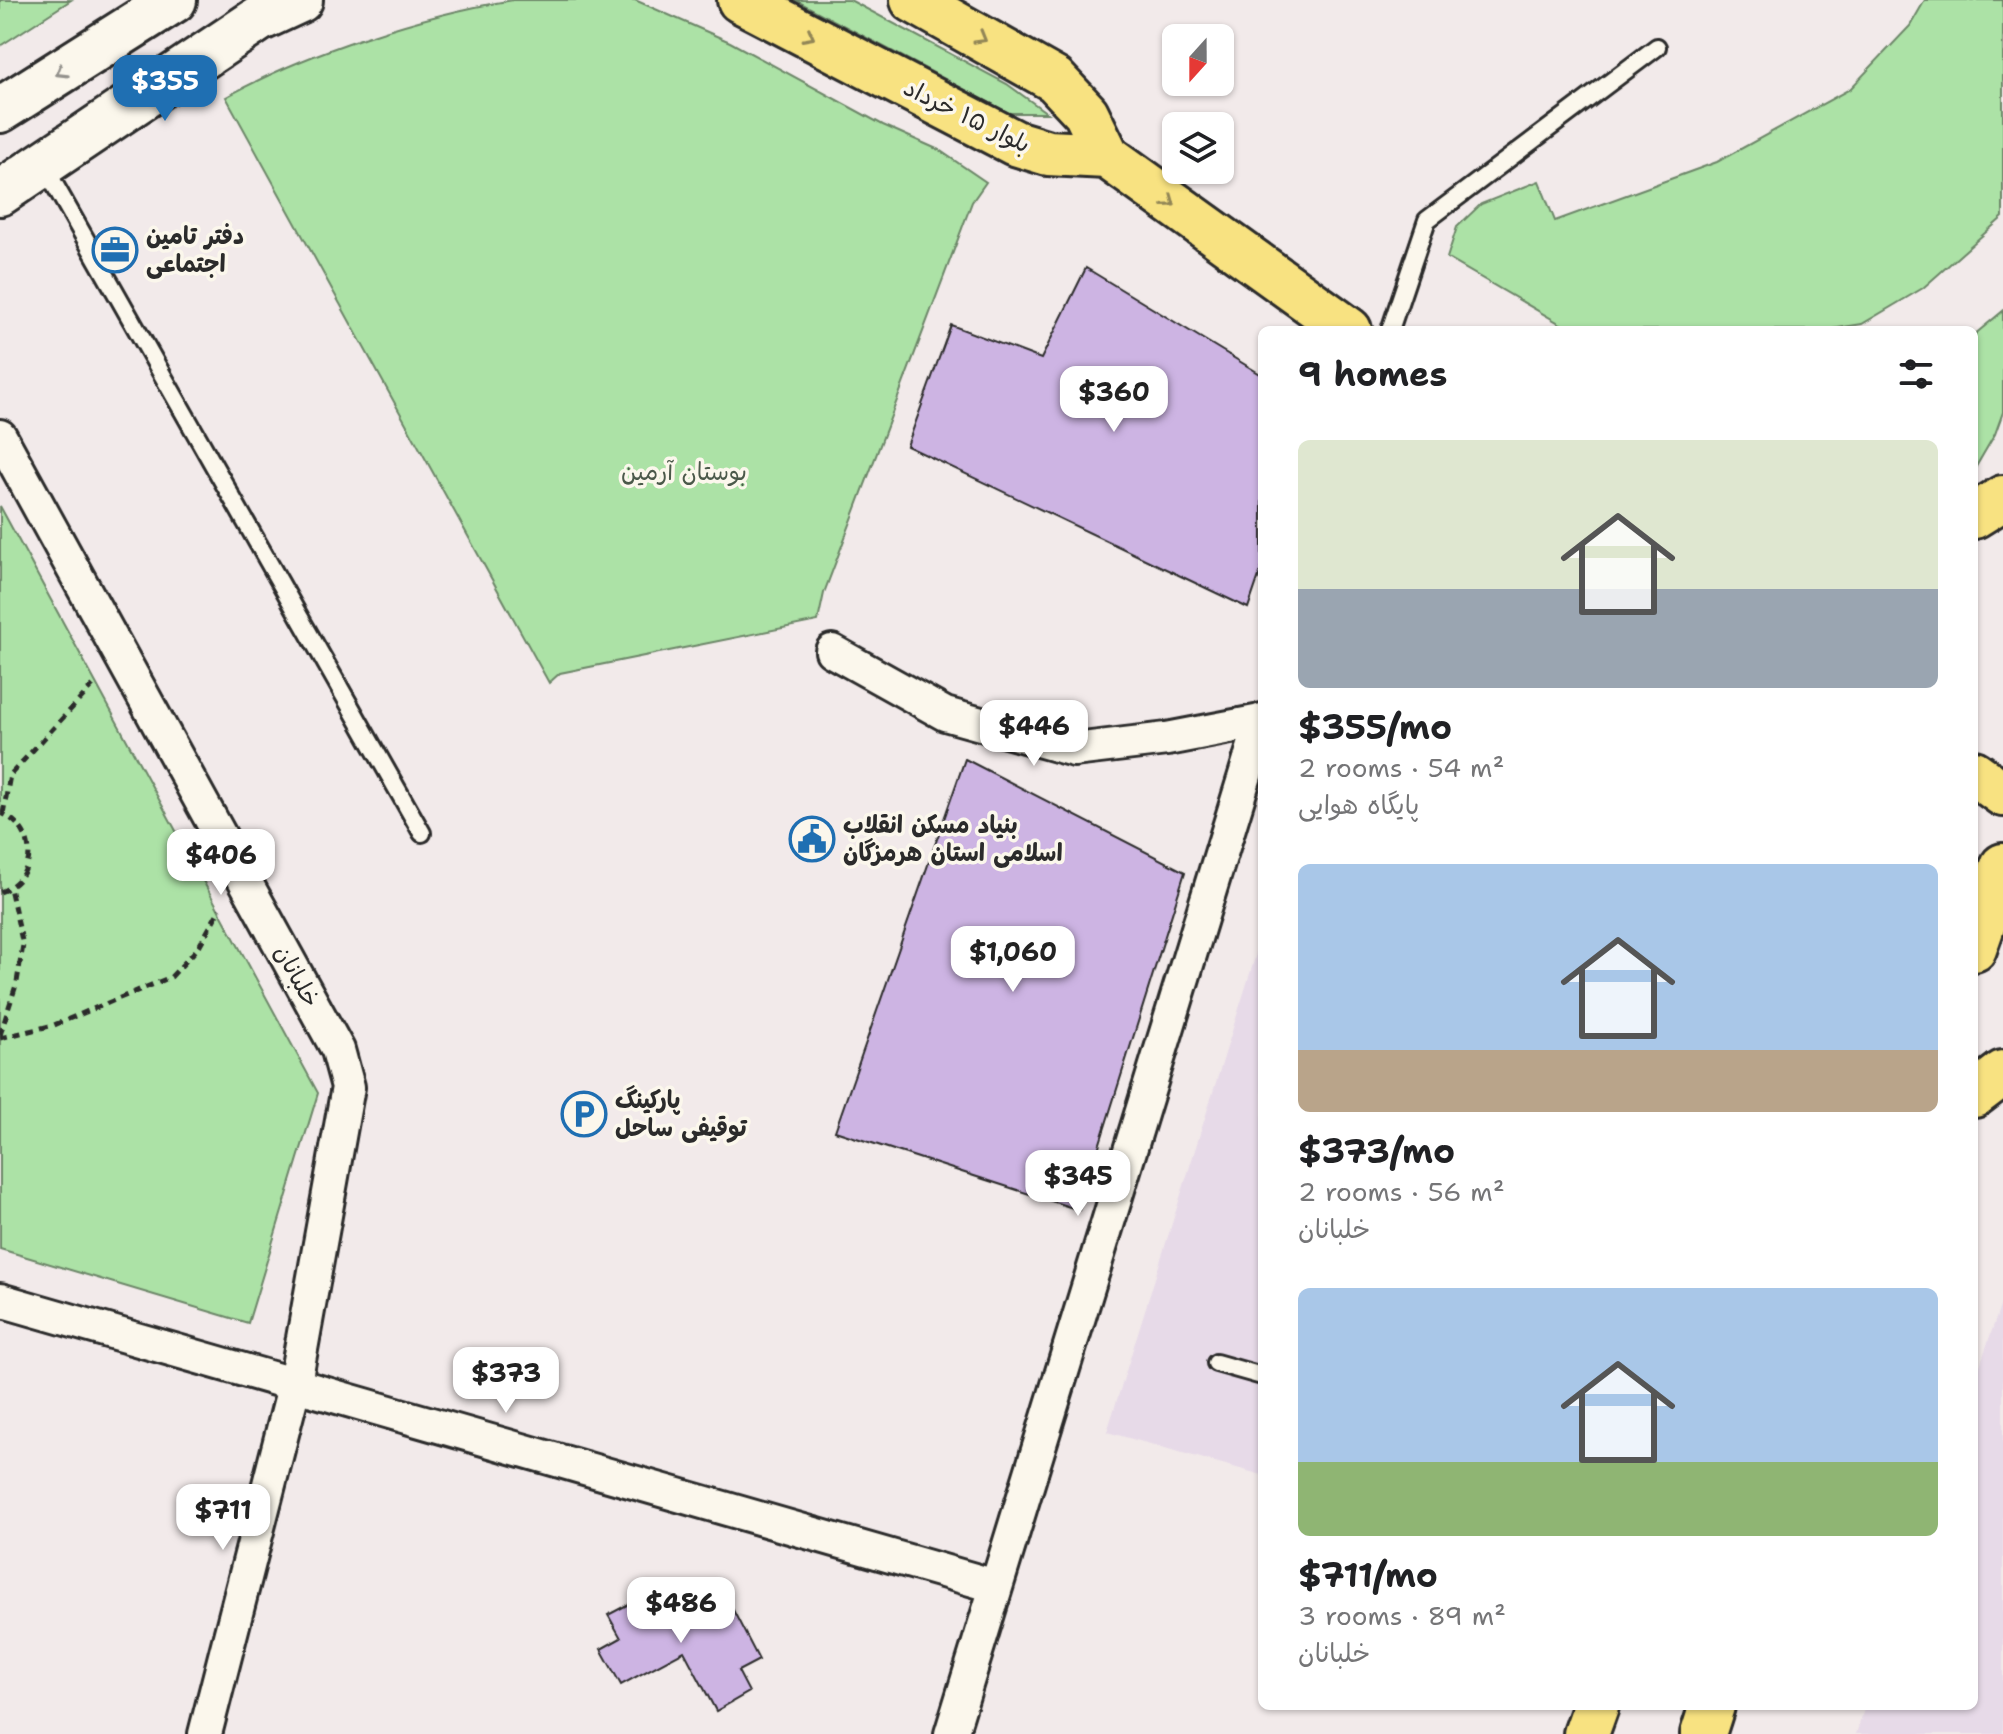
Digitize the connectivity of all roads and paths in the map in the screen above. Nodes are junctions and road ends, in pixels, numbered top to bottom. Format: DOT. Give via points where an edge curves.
graph roads {
  1 [pos="174,0"];
  2 [pos="300,0"];
  3 [pos="740,0"];
  4 [pos="913,0"];
  5 [pos="1657,47"];
  6 [pos="0,110"];
  7 [pos="1107,156"];
  8 [pos="43,164"];
  9 [pos="0,193"];
  10 [pos="1343,326"];
  11 [pos="1391,326"];
  12 [pos="0,436"];
  13 [pos="2003,498"];
  14 [pos="1978,514"];
  15 [pos="832,651"];
  16 [pos="123,663"];
  17 [pos="1258,721"];
  18 [pos="1258,733"];
  19 [pos="1978,776"];
  20 [pos="2003,794"];
  21 [pos="1,813"];
  22 [pos="422,833"];
  23 [pos="2003,866"];
  24 [pos="10,888"];
  25 [pos="250,891"];
  26 [pos="0,892"];
  27 [pos="1978,938"];
  28 [pos="0,1036"];
  29 [pos="2003,1073"];
  30 [pos="1978,1092"];
  31 [pos="0,1300"];
  32 [pos="1216,1363"];
  33 [pos="1258,1375"];
  34 [pos="295,1383"];
  35 [pos="995,1586"];
  36 [pos="1595,1710"];
  37 [pos="1711,1710"];
  38 [pos="205,1734"];
  39 [pos="951,1734"];
  40 [pos="1586,1734"];
  41 [pos="1703,1734"];
  1 -- 6 [label="main road, one-way"];
  2 -- 8 [label="main road" via="259,19"];
  3 -- 7 [label="main road, بلوار ۱۵ خرداد, one-way" via="1015,143 1048,153"];
  4 -- 7 [label="main road, one-way" via="1055,80 1086,113"];
  5 -- 11 [label="lane" via="1427,220"];
  7 -- 10 [label="main road, one-way"];
  8 -- 9 [label="main road"];
  8 -- 22 [label="lane"];
  12 -- 16 [label="street, خلبانان"];
  13 -- 14 [label="main road"];
  15 -- 17 [label="street" via="945,714 1074,750"];
  16 -- 21 [label="path" via="96,682 10,775"];
  16 -- 25 [label="street, خلبانان"];
  18 -- 35 [label="street"];
  19 -- 20 [label="main road"];
  21 -- 24 [label="path" via="24,829 29,842 27,869"];
  23 -- 27 [label="main road"];
  24 -- 26 [label="path"];
  24 -- 28 [label="path" via="23,945"];
  25 -- 28 [label="path" via="219,909 198,948 171,977 54,1025"];
  25 -- 34 [label="street, خلبانان" via="338,1050 348,1087"];
  29 -- 30 [label="main road"];
  31 -- 34 [label="street"];
  32 -- 33 [label="lane"];
  34 -- 35 [label="street"];
  34 -- 38 [label="street, خلبانان"];
  35 -- 39 [label="street"];
  36 -- 40 [label="main road"];
  37 -- 41 [label="main road"];
}
